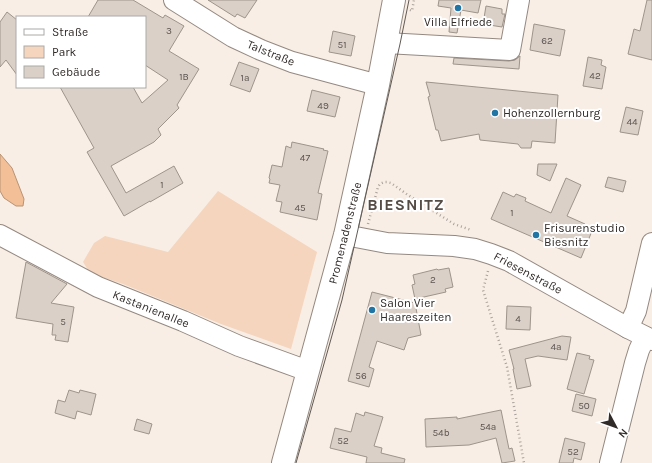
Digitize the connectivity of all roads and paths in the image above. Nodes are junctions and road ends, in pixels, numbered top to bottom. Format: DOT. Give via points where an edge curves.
graph roads {
  1 [pos="174,0"];
  2 [pos="394,0"];
  3 [pos="519,0"];
  4 [pos="386,43"];
  5 [pos="378,85"];
  6 [pos="0,235"];
  7 [pos="355,237"];
  8 [pos="652,243"];
  9 [pos="475,249"];
  10 [pos="490,265"];
  11 [pos="642,335"];
  12 [pos="308,371"];
  13 [pos="283,463"];
  14 [pos="524,463"];
  15 [pos="610,463"];
  1 -- 5 [label="street, Talstraße" via="233,37 261,50 292,62"];
  2 -- 4 [label="main road, Promenadenstraße"];
  3 -- 4 [label="street" via="510,50"];
  4 -- 5 [label="main road, Promenadenstraße"];
  5 -- 7 [label="main road, Promenadenstraße"];
  6 -- 12 [label="street, Kastanienallee" via="98,287 239,346"];
  7 -- 9 [label="street, Friesenstraße" via="387,243"];
  7 -- 9 [label="path" via="378,187 387,182 454,224 479,233"];
  7 -- 12 [label="main road, Promenadenstraße"];
  8 -- 11 [label="street" via="636,311"];
  9 -- 11 [label="street, Friesenstraße" via="509,261"];
  10 -- 14 [label="path" via="483,290 507,368"];
  11 -- 15 [label="street"];
  12 -- 13 [label="main road, Promenadenstraße"];
}
